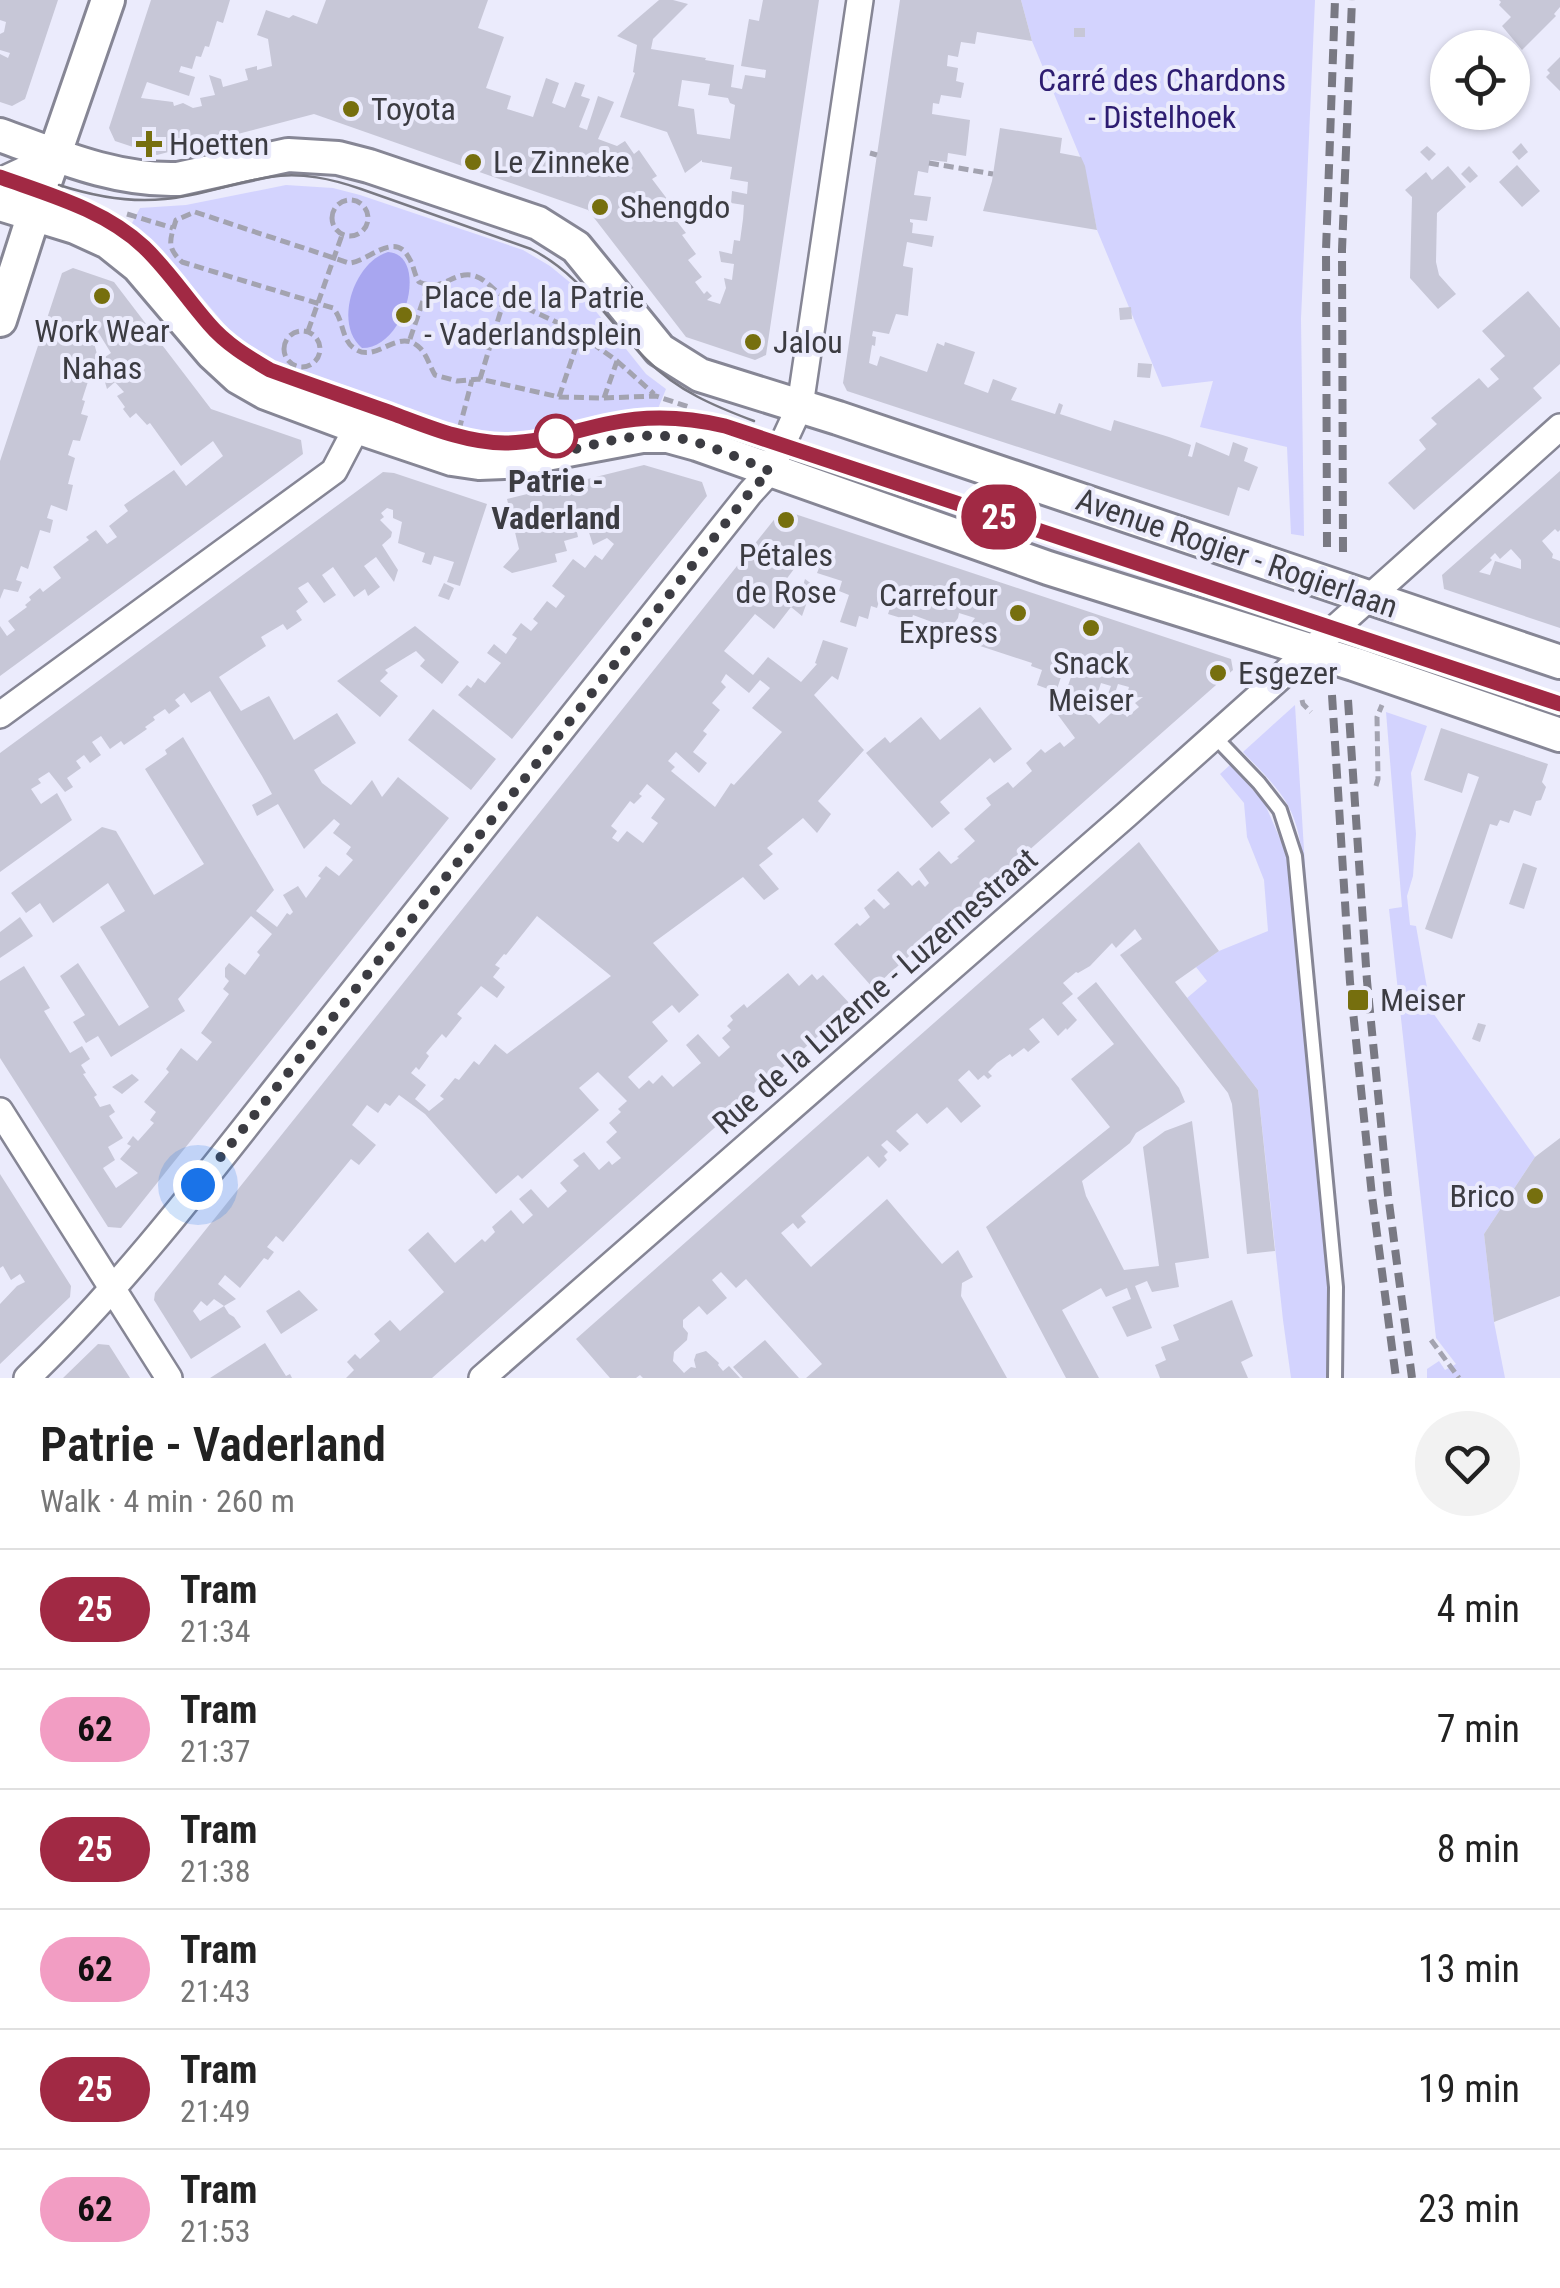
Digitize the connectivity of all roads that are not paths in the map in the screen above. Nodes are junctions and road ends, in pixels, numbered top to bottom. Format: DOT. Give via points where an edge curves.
graph roads {
  1 [pos="108,0"];
  2 [pos="860,0"];
  3 [pos="0,135"];
  4 [pos="56,155"];
  5 [pos="0,181"];
  6 [pos="0,204"];
  7 [pos="34,214"];
  8 [pos="0,320"];
  9 [pos="800,406"];
  10 [pos="1560,426"];
  11 [pos="357,427"];
  12 [pos="770,471"];
  13 [pos="1368,598"];
  14 [pos="1310,651"];
  15 [pos="1560,662"];
  16 [pos="0,715"];
  17 [pos="1560,735"];
  18 [pos="1214,736"];
  19 [pos="0,1111"];
  20 [pos="112,1288"];
  21 [pos="27,1378"];
  22 [pos="169,1378"];
  23 [pos="482,1378"];
  24 [pos="1335,1378"];
  1 -- 4 [label="street"];
  2 -- 9 [label="street"];
  3 -- 4 [label="street"];
  4 -- 5 [label="street"];
  4 -- 7 [label="street"];
  4 -- 9 [label="street" via="160,180 288,155 338,158 388,172 558,234 660,350 700,375"];
  6 -- 7 [label="street"];
  7 -- 8 [label="street"];
  7 -- 11 [label="street" via="108,242 238,376"];
  9 -- 12 [label="street"];
  9 -- 13 [label="street, Avenue Rogier - Rogierlaan"];
  10 -- 13 [label="street, Rue de la Luzerne - Luzernestraat"];
  11 -- 12 [label="street" via="479,463 668,436"];
  11 -- 16 [label="street" via="334,471"];
  12 -- 14 [label="street, Avenue Rogier - Rogierlaan"];
  12 -- 20 [label="street"];
  13 -- 14 [label="street, Rue de la Luzerne - Luzernestraat"];
  13 -- 15 [label="street, Avenue Rogier - Rogierlaan"];
  14 -- 17 [label="street, Avenue Rogier - Rogierlaan"];
  14 -- 18 [label="street, Rue de la Luzerne - Luzernestraat"];
  18 -- 23 [label="street, Rue de la Luzerne - Luzernestraat"];
  18 -- 24 [label="lane" via="1280,810 1295,856 1336,1287"];
  19 -- 20 [label="street"];
  20 -- 21 [label="street"];
  20 -- 22 [label="street"];
}
